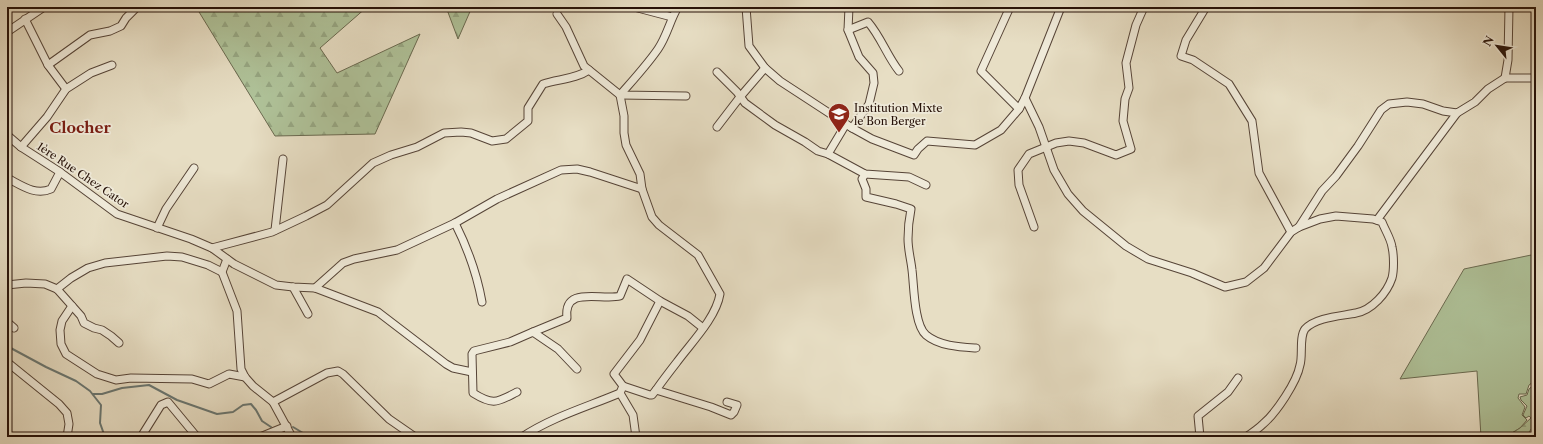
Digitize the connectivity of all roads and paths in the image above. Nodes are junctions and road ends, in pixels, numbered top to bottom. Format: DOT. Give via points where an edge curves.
graph roads {
  1 [pos="44,7"];
  2 [pos="137,7"];
  3 [pos="634,7"];
  4 [pos="678,7"];
  5 [pos="746,7"];
  6 [pos="849,7"];
  7 [pos="1010,7"];
  8 [pos="1061,7"];
  9 [pos="1144,7"];
  10 [pos="1206,7"];
  11 [pos="1509,7"];
  12 [pos="557,14"];
  13 [pos="672,17"];
  14 [pos="25,19"];
  15 [pos="848,30"];
  16 [pos="7,32"];
  17 [pos="48,65"];
  18 [pos="112,65"];
  19 [pos="765,68"];
  20 [pos="589,70"];
  21 [pos="899,71"];
  22 [pos="717,72"];
  23 [pos="1505,78"];
  24 [pos="1536,78"];
  25 [pos="66,89"];
  26 [pos="620,95"];
  27 [pos="686,96"];
  28 [pos="740,97"];
  29 [pos="1024,98"];
  30 [pos="1019,109"];
  31 [pos="1457,113"];
  32 [pos="849,126"];
  33 [pos="717,127"];
  34 [pos="7,135"];
  35 [pos="21,147"];
  36 [pos="1046,147"];
  37 [pos="828,154"];
  38 [pos="283,159"];
  39 [pos="194,168"];
  40 [pos="60,172"];
  41 [pos="865,174"];
  42 [pos="7,178"];
  43 [pos="926,185"];
  44 [pos="642,189"];
  45 [pos="1377,220"];
  46 [pos="455,223"];
  47 [pos="1034,227"];
  48 [pos="1299,227"];
  49 [pos="157,228"];
  50 [pos="275,230"];
  51 [pos="1291,232"];
  52 [pos="212,248"];
  53 [pos="227,259"];
  54 [pos="222,272"];
  55 [pos="7,285"];
  56 [pos="293,287"];
  57 [pos="315,288"];
  58 [pos="56,290"];
  59 [pos="660,301"];
  60 [pos="482,302"];
  61 [pos="72,306"];
  62 [pos="308,314"];
  63 [pos="7,322"];
  64 [pos="14,328"];
  65 [pos="703,328"];
  66 [pos="533,332"];
  67 [pos="119,343"];
  68 [pos="976,348"];
  69 [pos="7,362"];
  70 [pos="578,369"];
  71 [pos="472,372"];
  72 [pos="245,377"];
  73 [pos="1238,378"];
  74 [pos="621,389"];
  75 [pos="656,390"];
  76 [pos="517,392"];
  77 [pos="273,402"];
  78 [pos="727,402"];
  79 [pos="287,426"];
  80 [pos="67,437"];
  81 [pos="141,437"];
  82 [pos="197,437"];
  83 [pos="260,437"];
  84 [pos="292,437"];
  85 [pos="415,437"];
  86 [pos="522,437"];
  87 [pos="636,437"];
  88 [pos="1200,437"];
  89 [pos="1246,437"];
  1 -- 14 [label="street"];
  2 -- 17 [label="street" via="122,26 90,35"];
  3 -- 13 [label="street"];
  4 -- 13 [label="street"];
  5 -- 19 [label="street" via="749,46"];
  6 -- 15 [label="street"];
  7 -- 30 [label="street" via="981,71"];
  8 -- 29 [label="street"];
  9 -- 36 [label="street" via="1136,25 1126,63 1129,88 1123,121 1131,149 1116,155 1069,141"];
  10 -- 51 [label="street" via="1186,40 1181,56 1193,60 1228,84 1252,121 1259,173"];
  11 -- 23 [label="street"];
  12 -- 20 [label="street" via="584,66"];
  13 -- 26 [label="street" via="658,49"];
  14 -- 16 [label="street"];
  14 -- 17 [label="street"];
  15 -- 21 [label="street" via="868,22"];
  15 -- 32 [label="street" via="858,57 873,73 874,83 869,104"];
  17 -- 25 [label="street"];
  18 -- 25 [label="street" via="91,73"];
  19 -- 28 [label="street"];
  19 -- 32 [label="street" via="780,81"];
  20 -- 26 [label="street"];
  20 -- 50 [label="street" via="580,76 543,84 528,108 528,121 506,139 492,141 461,132 444,133 418,147 373,163 328,205"];
  22 -- 28 [label="street"];
  23 -- 24 [label="street"];
  23 -- 31 [label="street"];
  25 -- 35 [label="street" via="47,117"];
  26 -- 27 [label="street"];
  26 -- 44 [label="street" via="626,145 640,174"];
  28 -- 33 [label="street"];
  28 -- 37 [label="street" via="775,125 818,151"];
  29 -- 30 [label="street"];
  29 -- 36 [label="street"];
  30 -- 32 [label="street" via="1001,130 975,145 927,141 914,155 872,140"];
  31 -- 45 [label="street"];
  31 -- 48 [label="street" via="1423,104 1389,104 1381,110"];
  32 -- 37 [label="street"];
  34 -- 35 [label="street, 1ère Rue Chez Cator"];
  35 -- 40 [label="street, 1ère Rue Chez Cator"];
  36 -- 47 [label="street" via="1029,154 1018,170 1019,185"];
  36 -- 51 [label="street" via="1054,170 1068,194 1083,211 1126,246 1148,259 1192,272 1225,287 1246,282 1264,268"];
  37 -- 41 [label="street"];
  38 -- 50 [label="street"];
  39 -- 49 [label="street" via="166,208"];
  40 -- 42 [label="street" via="51,189 46,191 32,191"];
  40 -- 49 [label="street, 1ère Rue Chez Cator" via="118,214"];
  41 -- 43 [label="street" via="909,177"];
  41 -- 68 [label="street" via="862,179 866,197 912,209 908,241 914,294 920,325 925,334 945,344"];
  44 -- 46 [label="street" via="584,170 562,170 497,199"];
  44 -- 65 [label="street" via="655,221 698,255 718,289 719,300"];
  45 -- 48 [label="street" via="1336,216 1320,218"];
  45 -- 89 [label="street" via="1382,222 1392,247 1392,278 1385,291 1373,305 1358,313 1339,314 1305,329 1300,365 1292,383 1279,406 1264,424"];
  46 -- 57 [label="street" via="397,250 343,263"];
  46 -- 60 [label="street" via="470,254"];
  48 -- 51 [label="street"];
  49 -- 52 [label="street, 1ère Rue Chez Cator"];
  50 -- 52 [label="street"];
  52 -- 53 [label="street, 1ère Rue Chez Cator"];
  53 -- 54 [label="street"];
  53 -- 56 [label="street, 1ère Rue Chez Cator" via="276,285"];
  54 -- 58 [label="street" via="182,257 167,256 105,263 88,268"];
  54 -- 72 [label="street" via="237,311 241,368"];
  55 -- 58 [label="street" via="45,284"];
  56 -- 57 [label="street, 1ère Rue Chez Cator"];
  56 -- 62 [label="street"];
  57 -- 71 [label="street, 1ère Rue Chez Cator" via="378,312 446,364"];
  58 -- 61 [label="street"];
  59 -- 65 [label="street" via="688,316"];
  59 -- 66 [label="street" via="627,279 620,296 571,300 567,307 567,318"];
  59 -- 74 [label="street" via="640,340 614,374"];
  61 -- 67 [label="street" via="84,323 102,330"];
  61 -- 72 [label="street" via="62,321 61,344 66,354 97,374 116,380 192,379 209,384 229,374"];
  63 -- 64 [label="street"];
  65 -- 75 [label="street"];
  66 -- 70 [label="street" via="558,349"];
  66 -- 71 [label="street" via="510,342 474,351"];
  69 -- 80 [label="street" via="67,413 70,424"];
  71 -- 76 [label="street" via="473,393 484,400 495,402"];
  72 -- 77 [label="street"];
  73 -- 88 [label="street" via="1228,392 1198,416"];
  74 -- 75 [label="street" via="650,395"];
  74 -- 86 [label="street" via="588,407 567,413 535,428"];
  74 -- 87 [label="street" via="633,415"];
  75 -- 78 [label="street" via="731,415 737,404"];
  77 -- 79 [label="street"];
  77 -- 85 [label="street" via="327,373 338,371 389,419"];
  79 -- 83 [label="street"];
  79 -- 84 [label="street"];
  81 -- 82 [label="street" via="161,405 168,402"];
}
